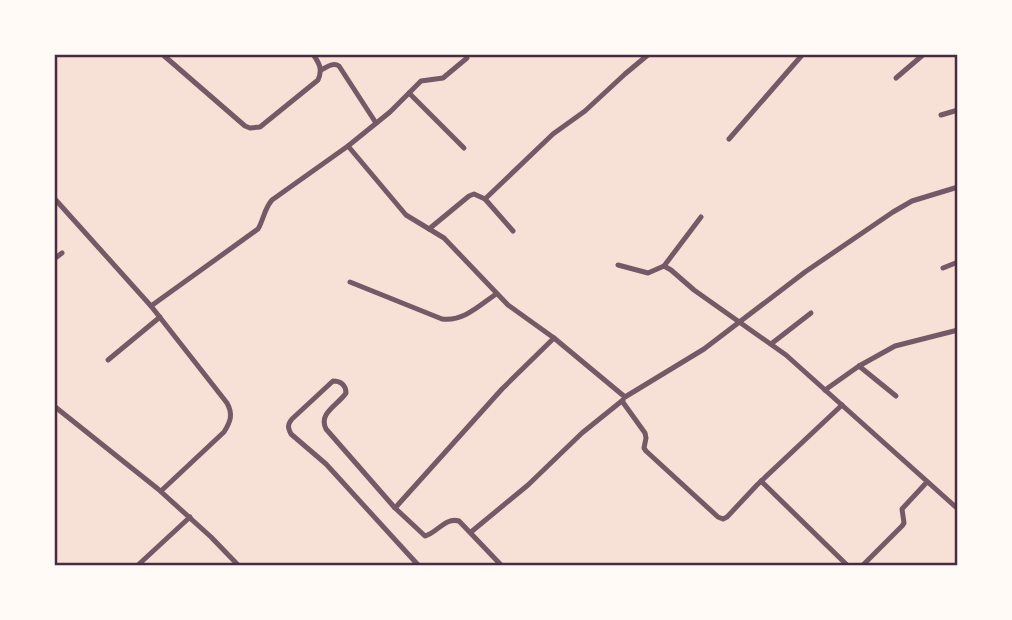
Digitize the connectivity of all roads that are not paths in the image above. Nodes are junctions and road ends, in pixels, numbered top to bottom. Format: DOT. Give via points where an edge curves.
graph roads {
  1 [pos="162,54"];
  2 [pos="313,54"];
  3 [pos="649,54"];
  4 [pos="803,54"];
  5 [pos="924,54"];
  6 [pos="467,58"];
  7 [pos="321,70"];
  8 [pos="896,78"];
  9 [pos="409,93"];
  10 [pos="958,110"];
  11 [pos="941,115"];
  12 [pos="376,123"];
  13 [pos="729,139"];
  14 [pos="348,146"];
  15 [pos="464,148"];
  16 [pos="958,187"];
  17 [pos="54,198"];
  18 [pos="485,199"];
  19 [pos="701,217"];
  20 [pos="429,229"];
  21 [pos="513,231"];
  22 [pos="62,253"];
  23 [pos="54,259"];
  24 [pos="958,262"];
  25 [pos="618,265"];
  26 [pos="664,266"];
  27 [pos="943,268"];
  28 [pos="350,282"];
  29 [pos="496,294"];
  30 [pos="151,306"];
  31 [pos="811,313"];
  32 [pos="160,317"];
  33 [pos="739,321"];
  34 [pos="956,332"];
  35 [pos="554,338"];
  36 [pos="771,344"];
  37 [pos="108,360"];
  38 [pos="859,366"];
  39 [pos="825,390"];
  40 [pos="896,396"];
  41 [pos="623,399"];
  42 [pos="842,405"];
  43 [pos="54,406"];
  44 [pos="761,481"];
  45 [pos="927,482"];
  46 [pos="161,491"];
  47 [pos="395,508"];
  48 [pos="958,509"];
  49 [pos="190,517"];
  50 [pos="471,532"];
  51 [pos="146,563"];
  52 [pos="137,566"];
  53 [pos="239,566"];
  54 [pos="419,566"];
  55 [pos="502,566"];
  56 [pos="848,566"];
  57 [pos="862,566"];
  1 -- 7 [label="street" via="250,128 260,127 318,80"];
  2 -- 7 [label="street"];
  3 -- 18 [label="street" via="553,134"];
  4 -- 13 [label="street"];
  5 -- 8 [label="street"];
  6 -- 9 [label="street" via="443,78 421,81"];
  7 -- 12 [label="street" via="332,64 340,66"];
  9 -- 12 [label="street"];
  9 -- 15 [label="street"];
  10 -- 11 [label="street"];
  12 -- 14 [label="street"];
  14 -- 20 [label="street" via="406,215"];
  14 -- 30 [label="street" via="272,200 258,229"];
  16 -- 33 [label="street" via="892,212"];
  17 -- 30 [label="street"];
  18 -- 20 [label="street" via="469,196"];
  18 -- 21 [label="street"];
  19 -- 26 [label="street"];
  20 -- 29 [label="street" via="458,251"];
  22 -- 23 [label="street"];
  24 -- 27 [label="street"];
  25 -- 26 [label="street" via="648,273"];
  26 -- 33 [label="street"];
  28 -- 29 [label="street" via="451,320"];
  29 -- 35 [label="street"];
  30 -- 32 [label="street"];
  31 -- 36 [label="street"];
  32 -- 37 [label="street"];
  32 -- 46 [label="street" via="227,403 231,416 224,432"];
  33 -- 36 [label="street"];
  33 -- 41 [label="street" via="704,349"];
  34 -- 38 [label="street" via="904,342"];
  35 -- 41 [label="street"];
  35 -- 47 [label="street"];
  36 -- 39 [label="street"];
  38 -- 39 [label="street"];
  38 -- 40 [label="street"];
  39 -- 42 [label="street"];
  41 -- 44 [label="street" via="645,433 646,452 718,517 727,517"];
  41 -- 50 [label="street"];
  42 -- 44 [label="street"];
  42 -- 45 [label="street"];
  43 -- 46 [label="street"];
  44 -- 56 [label="street"];
  45 -- 48 [label="street"];
  45 -- 57 [label="street" via="902,509 902,526"];
  46 -- 49 [label="street"];
  47 -- 50 [label="street" via="425,536 454,519"];
  47 -- 54 [label="street" via="323,423 346,393 343,384 333,382 288,428"];
  49 -- 51 [label="street"];
  49 -- 53 [label="street"];
  50 -- 55 [label="street"];
  51 -- 52 [label="street"];
}
